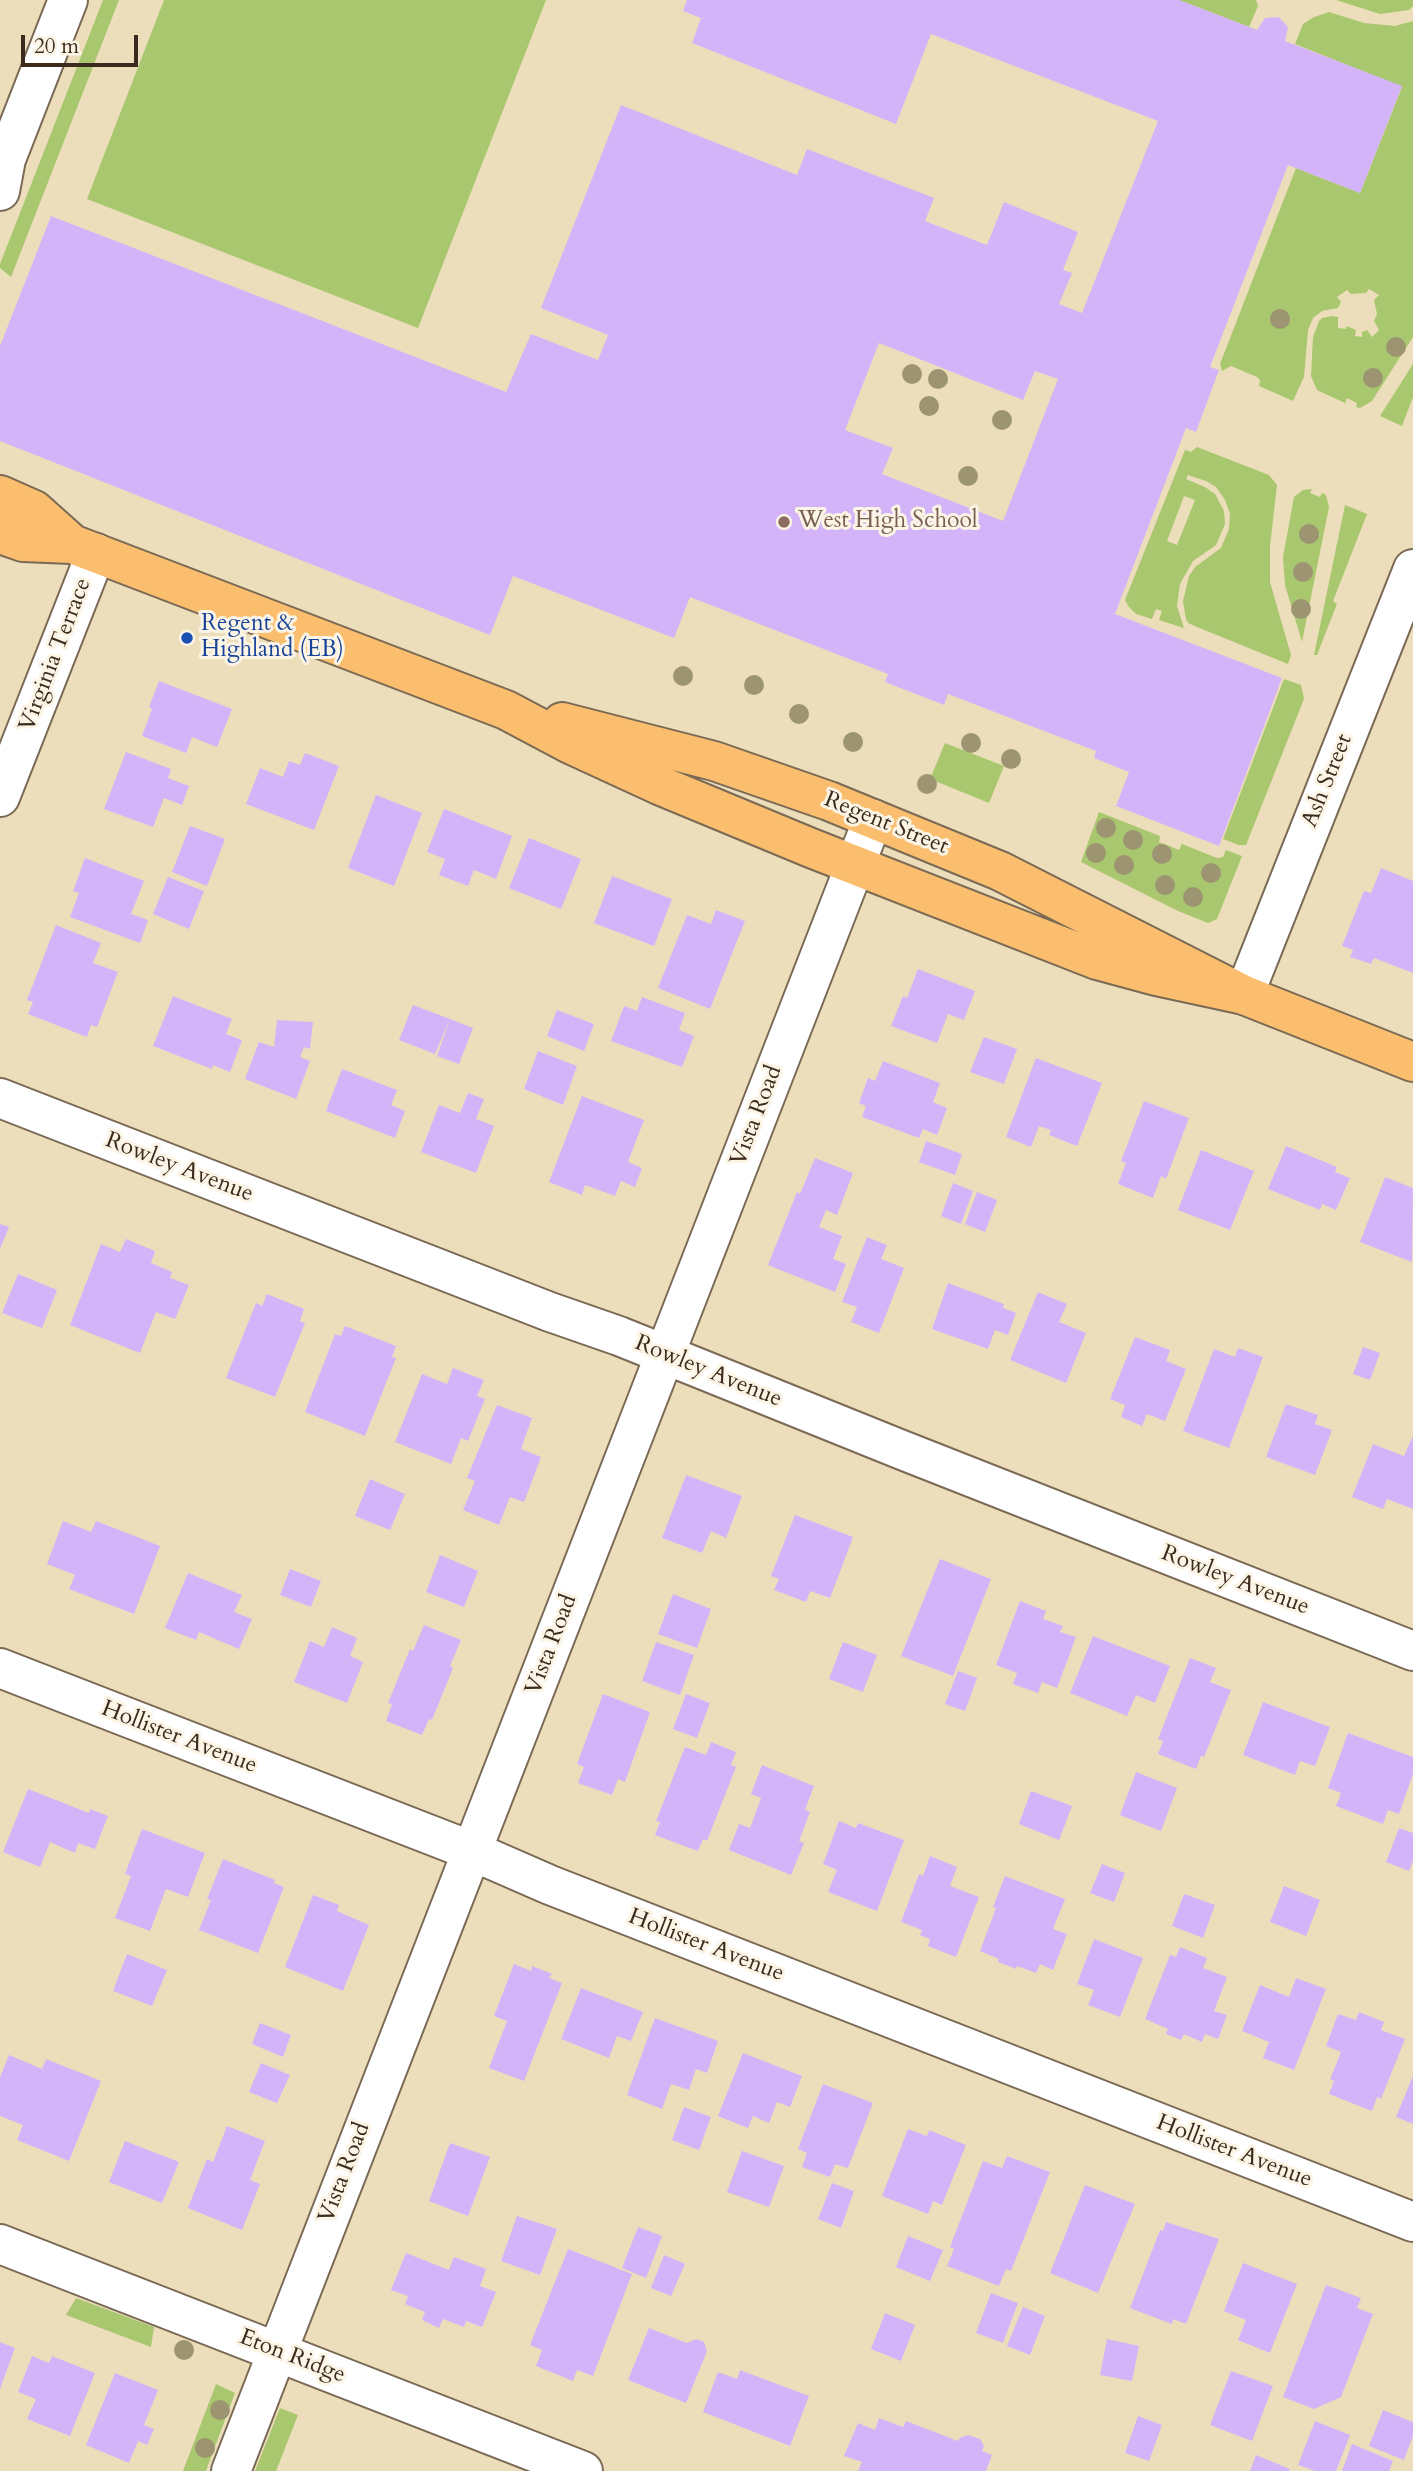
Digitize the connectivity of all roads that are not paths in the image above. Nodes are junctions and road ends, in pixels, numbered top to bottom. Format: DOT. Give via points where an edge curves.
graph roads {
  1 [pos="68,0"];
  2 [pos="2,173"];
  3 [pos="0,495"];
  4 [pos="0,534"];
  5 [pos="84,548"];
  6 [pos="1413,569"];
  7 [pos="506,710"];
  8 [pos="0,797"];
  9 [pos="873,819"];
  10 [pos="856,865"];
  11 [pos="1244,995"];
  12 [pos="1413,1062"];
  13 [pos="0,1098"];
  14 [pos="665,1354"];
  15 [pos="1413,1651"];
  16 [pos="0,1668"];
  17 [pos="472,1851"];
  18 [pos="1413,2222"];
  19 [pos="0,2244"];
  20 [pos="276,2352"];
  21 [pos="231,2471"];
  22 [pos="583,2471"];
  1 -- 2 [label="street"];
  3 -- 5 [label="main road, Regent Street" via="34,510"];
  4 -- 5 [label="main road, Regent Street" via="23,542"];
  5 -- 7 [label="main road, Regent Street"];
  5 -- 8 [label="street, Virginia Terrace"];
  6 -- 11 [label="street, Ash Street"];
  7 -- 9 [label="main road, Regent Street" via="714,761"];
  7 -- 10 [label="main road, Regent Street" via="659,785"];
  9 -- 10 [label="street, Vista Road"];
  9 -- 11 [label="main road, Regent Street" via="1000,871"];
  10 -- 11 [label="main road, Regent Street" via="1097,960"];
  10 -- 14 [label="street, Vista Road"];
  11 -- 12 [label="main road, Regent Street"];
  13 -- 14 [label="street, Rowley Avenue"];
  14 -- 15 [label="street, Rowley Avenue"];
  14 -- 17 [label="street, Vista Road"];
  16 -- 17 [label="street, Hollister Avenue"];
  17 -- 18 [label="street, Hollister Avenue"];
  17 -- 20 [label="street, Vista Road"];
  19 -- 20 [label="street, Eton Ridge"];
  20 -- 21 [label="street, Vista Road"];
  20 -- 22 [label="street, Eton Ridge"];
}
